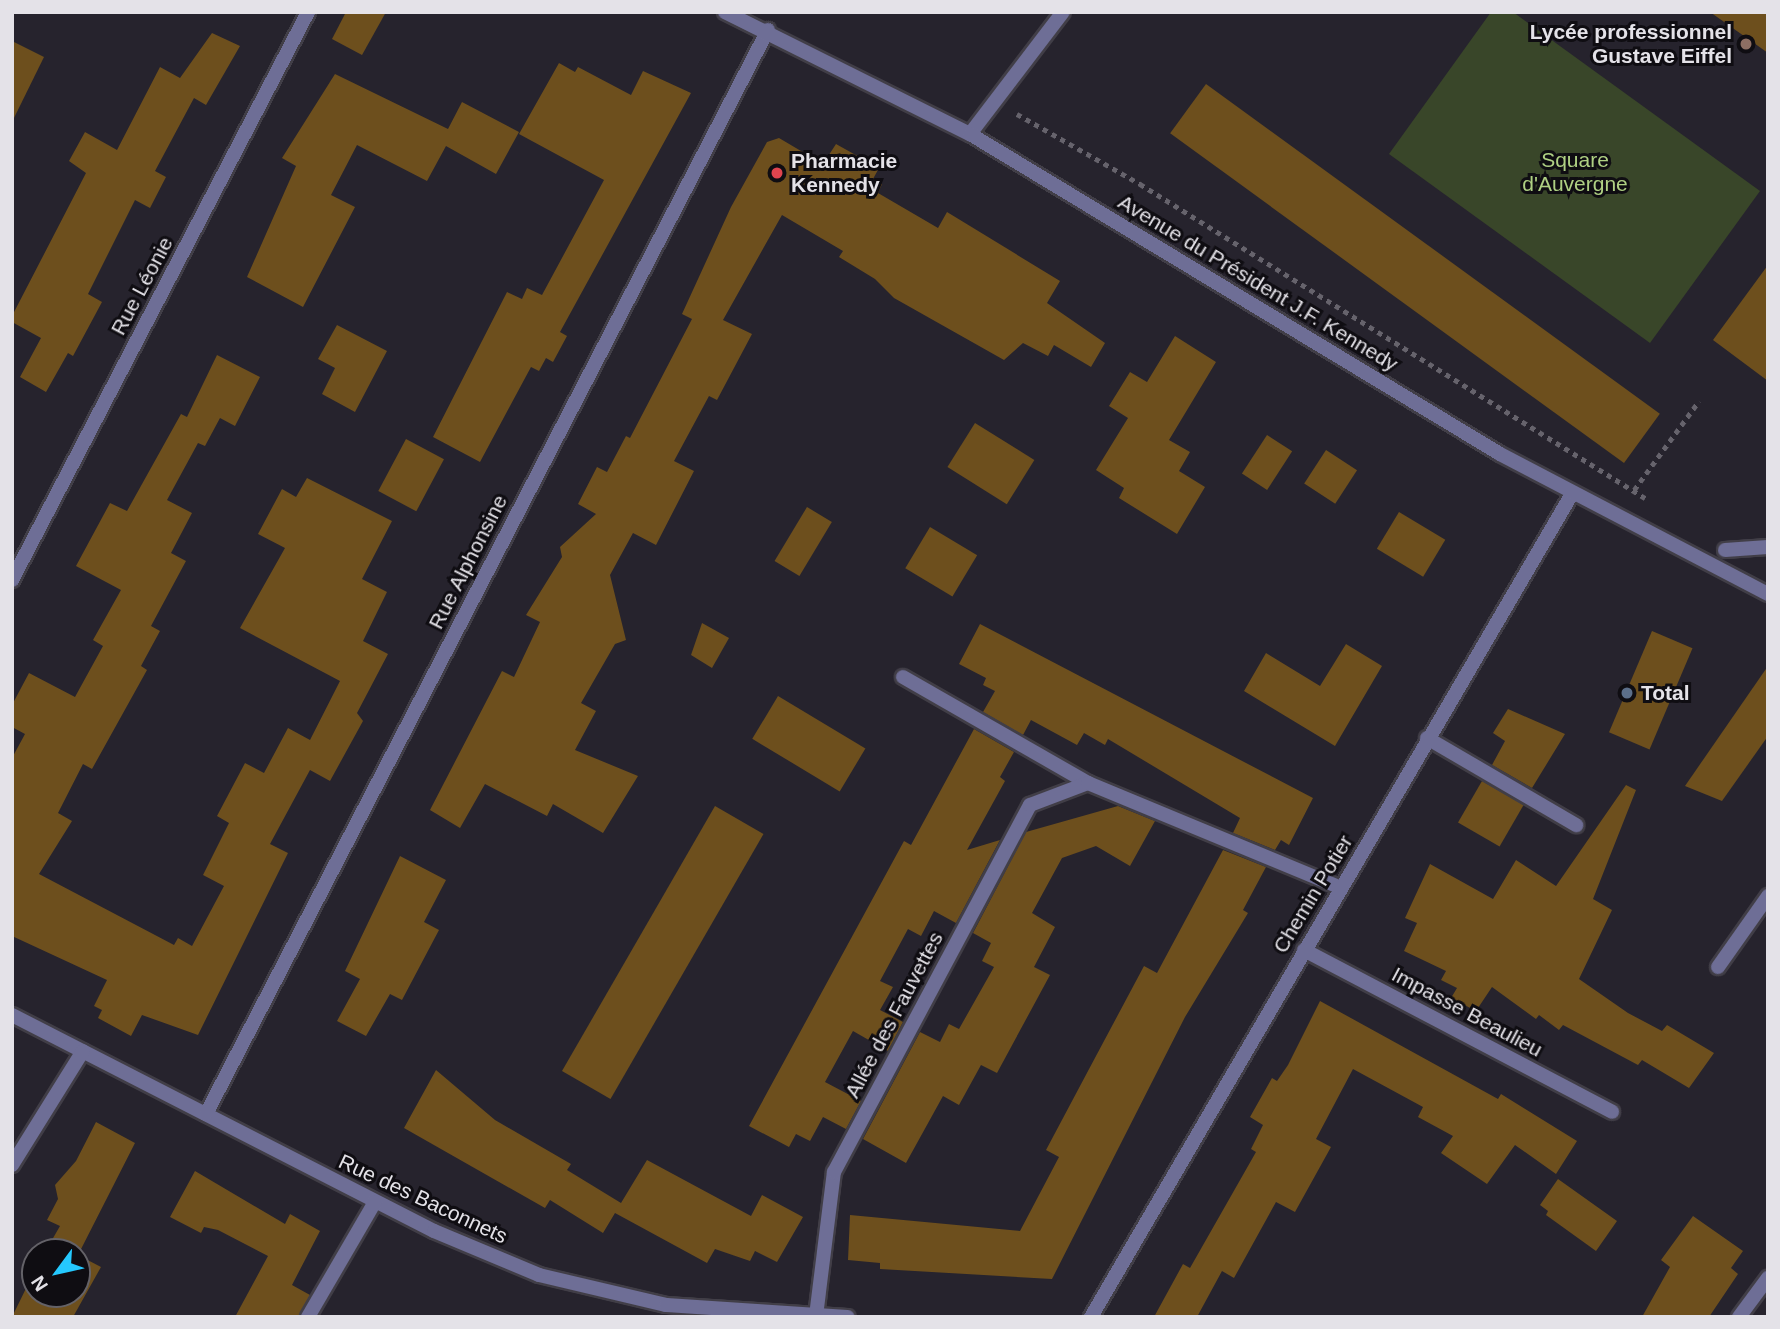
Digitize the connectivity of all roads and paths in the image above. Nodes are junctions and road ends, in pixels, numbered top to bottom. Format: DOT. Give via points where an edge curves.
graph roads {
  1 [pos="309,12"];
  2 [pos="725,12"];
  3 [pos="1063,12"];
  4 [pos="768,30"];
  5 [pos="995,102"];
  6 [pos="970,134"];
  7 [pos="1699,401"];
  8 [pos="1633,490"];
  9 [pos="1572,494"];
  10 [pos="1656,505"];
  11 [pos="1768,547"];
  12 [pos="1725,550"];
  13 [pos="12,580"];
  14 [pos="1768,594"];
  15 [pos="904,677"];
  16 [pos="1427,738"];
  17 [pos="1088,783"];
  18 [pos="1576,825"];
  19 [pos="1341,888"];
  20 [pos="1768,896"];
  21 [pos="1304,950"];
  22 [pos="1718,967"];
  23 [pos="12,1015"];
  24 [pos="83,1051"];
  25 [pos="1612,1112"];
  26 [pos="206,1114"];
  27 [pos="12,1165"];
  28 [pos="375,1202"];
  29 [pos="1768,1279"];
  30 [pos="663,1311"];
  31 [pos="817,1316"];
  32 [pos="308,1317"];
  33 [pos="848,1317"];
  34 [pos="1091,1317"];
  35 [pos="1739,1317"];
  1 -- 13 [label="street, Rue Léonie"];
  2 -- 4 [label="street, Avenue du Président J.F. Kennedy"];
  3 -- 5 [label="street"];
  4 -- 6 [label="street, Avenue du Président J.F. Kennedy"];
  4 -- 26 [label="street, Rue Alphonsine"];
  5 -- 6 [label="street"];
  5 -- 8 [label="path" via="1140,184"];
  6 -- 9 [label="street, Avenue du Président J.F. Kennedy"];
  7 -- 8 [label="path"];
  8 -- 10 [label="path"];
  9 -- 14 [label="street, Avenue du Président J.F. Kennedy"];
  9 -- 16 [label="street, Chemin Potier"];
  11 -- 12 [label="street"];
  15 -- 17 [label="street"];
  16 -- 18 [label="street"];
  16 -- 19 [label="street, Chemin Potier"];
  17 -- 19 [label="street"];
  17 -- 31 [label="street, Allée des Fauvettes" via="1030,806 834,1172"];
  19 -- 21 [label="street, Chemin Potier"];
  20 -- 22 [label="street"];
  21 -- 25 [label="street, Impasse Beaulieu"];
  21 -- 34 [label="street, Chemin Potier"];
  23 -- 24 [label="street, Rue des Baconnets"];
  24 -- 26 [label="street, Rue des Baconnets"];
  24 -- 27 [label="street"];
  26 -- 28 [label="street, Rue des Baconnets"];
  28 -- 30 [label="street, Rue des Baconnets" via="539,1275"];
  28 -- 32 [label="street"];
  29 -- 35 [label="street"];
  30 -- 31 [label="street, Rue des Baconnets"];
  31 -- 33 [label="street, Rue des Baconnets"];
}
